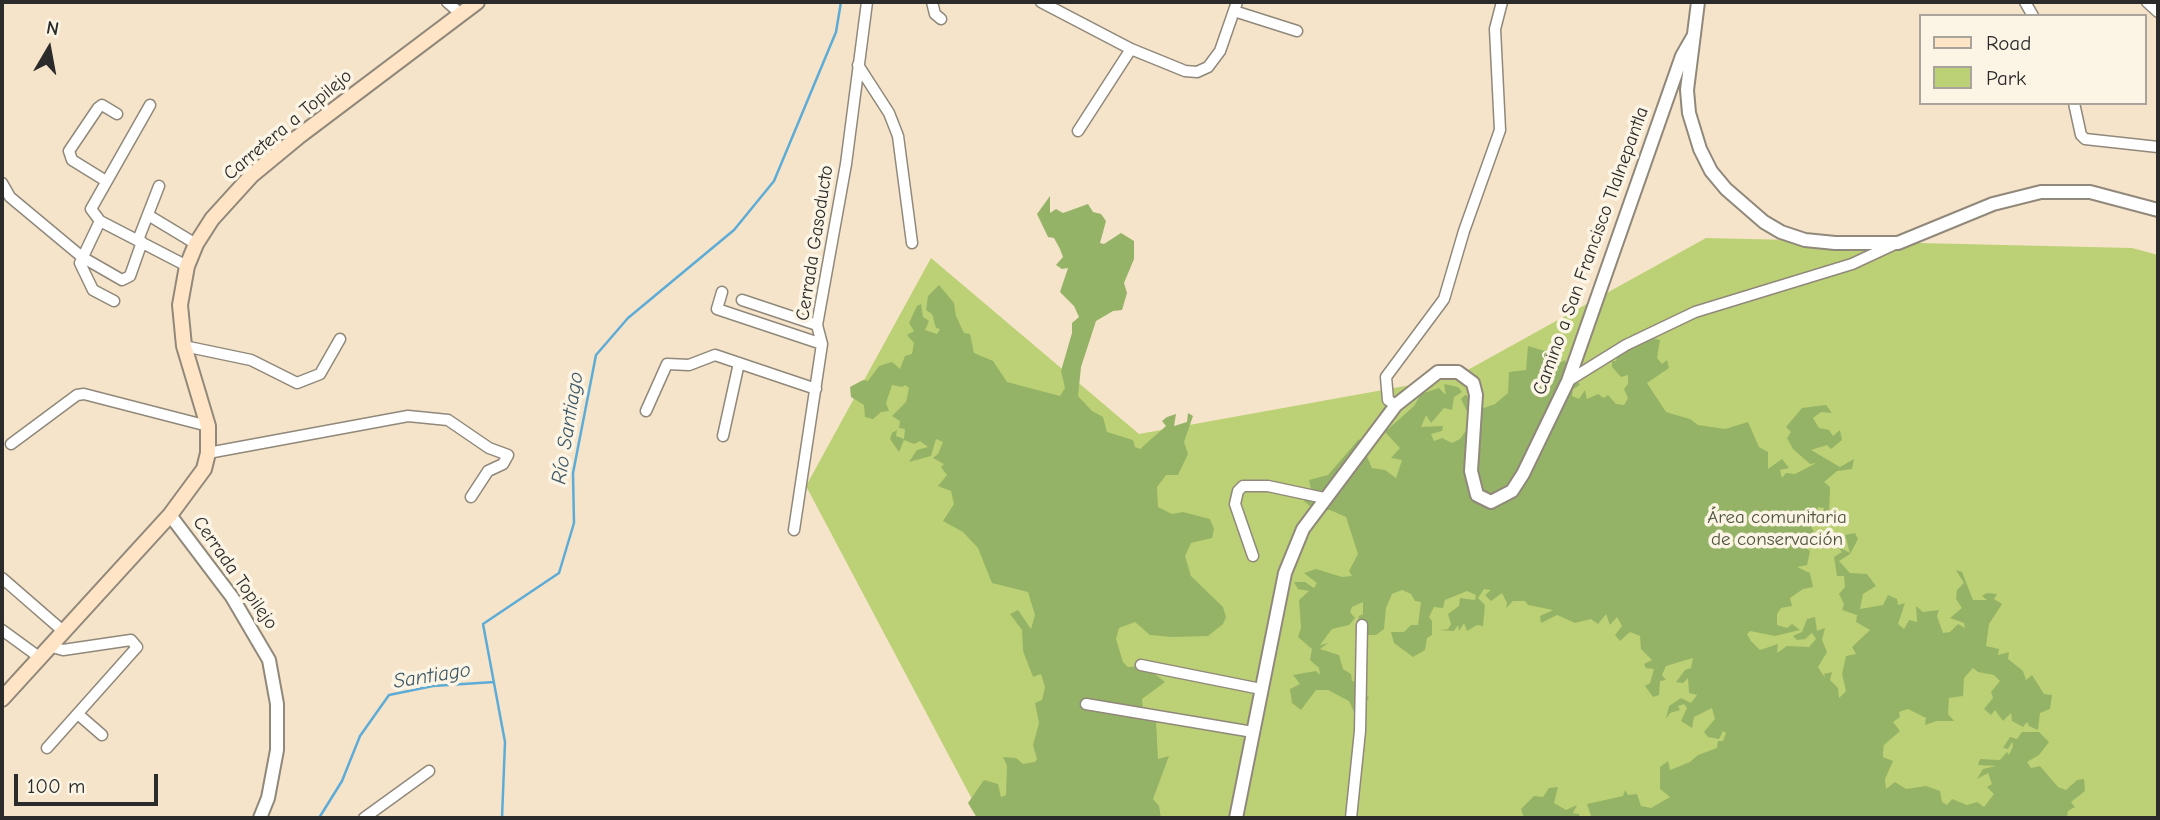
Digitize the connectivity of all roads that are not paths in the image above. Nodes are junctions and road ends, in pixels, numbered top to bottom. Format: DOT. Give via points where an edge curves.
graph roads {
  1 [pos="447,2"];
  2 [pos="477,2"];
  3 [pos="867,2"];
  4 [pos="932,2"];
  5 [pos="1041,2"];
  6 [pos="1502,2"];
  7 [pos="1698,2"];
  8 [pos="2147,2"];
  9 [pos="1236,6"];
  10 [pos="2158,12"];
  11 [pos="461,14"];
  12 [pos="942,19"];
  13 [pos="1297,31"];
  14 [pos="1694,35"];
  15 [pos="1131,49"];
  16 [pos="858,65"];
  17 [pos="150,105"];
  18 [pos="2074,105"];
  19 [pos="117,114"];
  20 [pos="1078,131"];
  21 [pos="2158,148"];
  22 [pos="106,181"];
  23 [pos="2,183"];
  24 [pos="159,187"];
  25 [pos="2158,210"];
  26 [pos="148,215"];
  27 [pos="100,221"];
  28 [pos="140,241"];
  29 [pos="912,243"];
  30 [pos="1898,243"];
  31 [pos="196,244"];
  32 [pos="82,257"];
  33 [pos="187,266"];
  34 [pos="722,292"];
  35 [pos="114,300"];
  36 [pos="741,300"];
  37 [pos="817,325"];
  38 [pos="340,339"];
  39 [pos="822,344"];
  40 [pos="184,346"];
  41 [pos="739,363"];
  42 [pos="1567,382"];
  43 [pos="816,388"];
  44 [pos="1396,405"];
  45 [pos="646,411"];
  46 [pos="208,426"];
  47 [pos="723,436"];
  48 [pos="11,444"];
  49 [pos="208,453"];
  50 [pos="471,497"];
  51 [pos="1324,498"];
  52 [pos="170,516"];
  53 [pos="794,530"];
  54 [pos="1253,555"];
  55 [pos="2,578"];
  56 [pos="1362,625"];
  57 [pos="2,629"];
  58 [pos="64,631"];
  59 [pos="44,652"];
  60 [pos="1141,665"];
  61 [pos="1261,689"];
  62 [pos="2,699"];
  63 [pos="1086,704"];
  64 [pos="79,715"];
  65 [pos="1253,733"];
  66 [pos="102,735"];
  67 [pos="47,748"];
  68 [pos="429,771"];
  69 [pos="260,818"];
  70 [pos="364,818"];
  71 [pos="1236,818"];
  72 [pos="1350,818"];
  1 -- 11 [label="street"];
  2 -- 11 [label="main road, Carretera a Topilejo"];
  3 -- 16 [label="street, Cerrada Gasoducto"];
  4 -- 12 [label="street"];
  5 -- 15 [label="street"];
  6 -- 44 [label="street" via="1495,29 1500,130 1444,299 1387,377 1388,400"];
  7 -- 14 [label="street"];
  8 -- 10 [label="street"];
  9 -- 13 [label="street"];
  9 -- 15 [label="street" via="1220,51 1208,67 1197,72"];
  11 -- 31 [label="main road, Carretera a Topilejo" via="252,175"];
  14 -- 30 [label="street" via="1689,113 1711,171 1726,189 1764,222 1805,240"];
  14 -- 42 [label="street, Camino a San Francisco Tlalnepantla" via="1682,56"];
  15 -- 20 [label="street"];
  16 -- 29 [label="street" via="898,136"];
  16 -- 37 [label="street, Cerrada Gasoducto" via="846,164"];
  17 -- 22 [label="street"];
  18 -- 21 [label="street" via="2081,135 2096,142"];
  19 -- 22 [label="street" via="102,105 98,108 68,158"];
  22 -- 27 [label="street" via="91,209"];
  23 -- 32 [label="street" via="10,197"];
  24 -- 26 [label="street"];
  25 -- 30 [label="street" via="2090,192 2042,192 1981,208"];
  26 -- 28 [label="street"];
  26 -- 31 [label="street"];
  27 -- 28 [label="street"];
  27 -- 32 [label="street"];
  28 -- 32 [label="street" via="127,279"];
  28 -- 33 [label="street"];
  30 -- 42 [label="street" via="1852,264 1695,312 1626,345"];
  31 -- 33 [label="main road, Carretera a Topilejo"];
  32 -- 35 [label="street" via="81,268 93,290"];
  33 -- 40 [label="main road, Carretera a Topilejo" via="180,305"];
  34 -- 39 [label="street" via="717,309"];
  36 -- 37 [label="street"];
  37 -- 39 [label="street, Cerrada Gasoducto"];
  38 -- 40 [label="street" via="320,374 297,383 251,360"];
  39 -- 43 [label="street, Cerrada Gasoducto"];
  40 -- 46 [label="main road, Carretera a Topilejo"];
  41 -- 43 [label="street"];
  41 -- 45 [label="street" via="715,355 690,365 667,364"];
  41 -- 47 [label="street"];
  42 -- 44 [label="street, Camino a San Francisco Tlalnepantla" via="1523,474 1511,491 1491,502 1477,495 1473,486 1476,395 1468,376 1438,372"];
  43 -- 53 [label="street, Cerrada Gasoducto"];
  44 -- 51 [label="street, Camino a San Francisco Tlalnepantla"];
  46 -- 48 [label="street" via="84,394"];
  46 -- 49 [label="main road, Carretera a Topilejo"];
  49 -- 50 [label="street" via="421,416 448,420 489,448 508,455 503,464 488,471"];
  49 -- 52 [label="main road, Carretera a Topilejo" via="196,483"];
  51 -- 54 [label="street" via="1268,486 1243,486 1235,504"];
  51 -- 61 [label="street, Camino a San Francisco Tlalnepantla" via="1294,547 1285,573"];
  52 -- 58 [label="main road, Carretera a Topilejo"];
  52 -- 69 [label="street, Cerrada Topilejo" via="233,597 269,660 277,704 277,750"];
  55 -- 58 [label="street"];
  56 -- 72 [label="street" via="1360,731"];
  57 -- 59 [label="street"];
  58 -- 59 [label="main road, Carretera a Topilejo"];
  59 -- 62 [label="main road, Carretera a Topilejo"];
  59 -- 64 [label="street" via="125,640 137,643 134,655"];
  60 -- 61 [label="street"];
  61 -- 65 [label="street, Camino a San Francisco Tlalnepantla"];
  63 -- 65 [label="street"];
  64 -- 66 [label="street"];
  64 -- 67 [label="street"];
  65 -- 71 [label="street, Camino a San Francisco Tlalnepantla"];
  68 -- 70 [label="street"];
}
